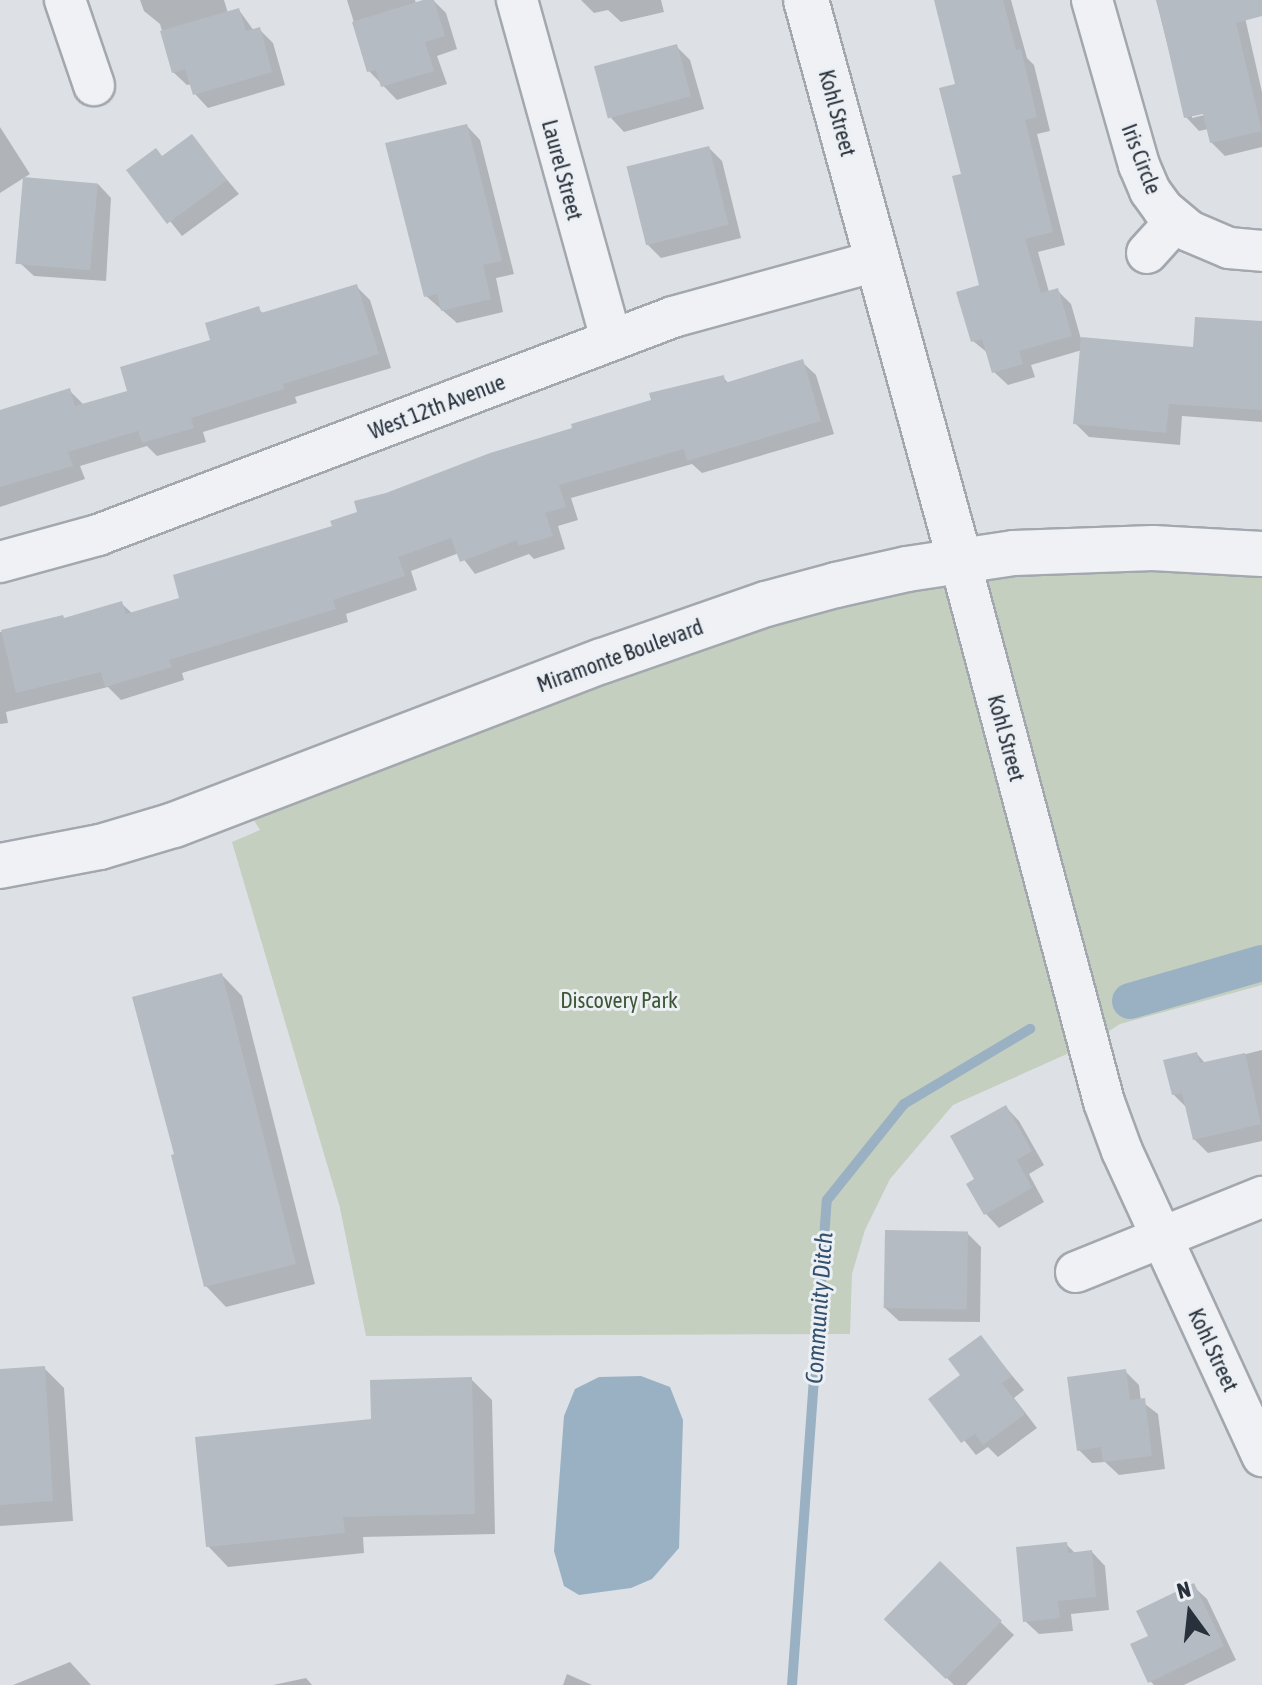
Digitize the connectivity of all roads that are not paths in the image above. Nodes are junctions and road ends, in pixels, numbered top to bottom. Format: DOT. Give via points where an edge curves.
graph roads {
  1 [pos="65,0"];
  2 [pos="517,0"];
  3 [pos="806,0"];
  4 [pos="1092,0"];
  5 [pos="94,85"];
  6 [pos="1176,221"];
  7 [pos="1262,251"];
  8 [pos="1147,253"];
  9 [pos="877,261"];
  10 [pos="611,340"];
  11 [pos="1262,554"];
  12 [pos="960,561"];
  13 [pos="0,562"];
  14 [pos="0,866"];
  15 [pos="1262,1197"];
  16 [pos="1161,1238"];
  17 [pos="1076,1272"];
  18 [pos="1262,1456"];
  1 -- 5 [label="street"];
  2 -- 10 [label="street, Laurel Street"];
  3 -- 9 [label="street, Kohl Street"];
  4 -- 6 [label="street, Iris Circle" via="1139,165 1150,191"];
  6 -- 7 [label="street, Iris Circle" via="1209,242"];
  6 -- 8 [label="street"];
  9 -- 10 [label="street, West 12th Avenue" via="673,317"];
  9 -- 12 [label="street, Kohl Street"];
  10 -- 13 [label="street, West 12th Avenue" via="98,535"];
  11 -- 12 [label="street, Miramonte Boulevard" via="1153,548 1014,553"];
  12 -- 14 [label="street, Miramonte Boulevard" via="766,604 602,661 198,817 100,847"];
  12 -- 16 [label="street, Kohl Street" via="1087,1045 1122,1151"];
  15 -- 16 [label="street"];
  16 -- 17 [label="street"];
  16 -- 18 [label="street, Kohl Street"];
}
